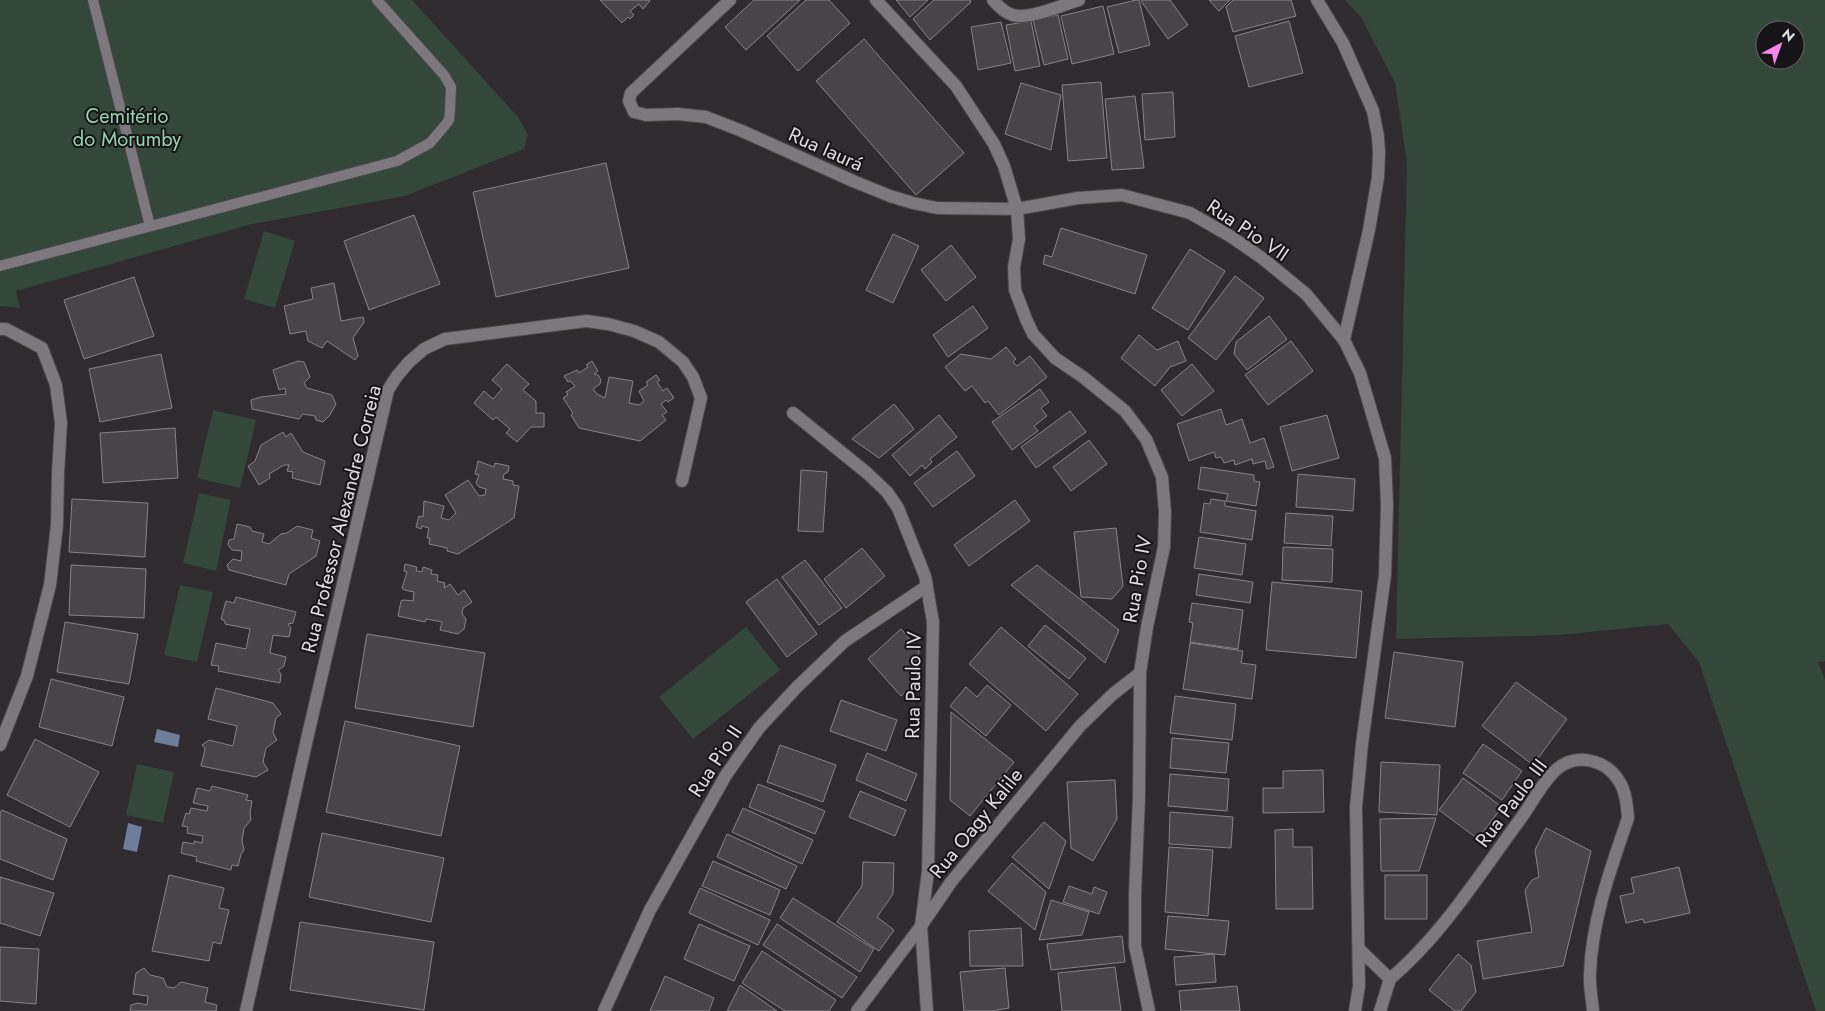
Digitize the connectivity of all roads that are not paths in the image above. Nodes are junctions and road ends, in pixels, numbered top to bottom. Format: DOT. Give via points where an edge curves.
graph roads {
  1 [pos="93,0"];
  2 [pos="377,0"];
  3 [pos="730,0"];
  4 [pos="876,0"];
  5 [pos="994,0"];
  6 [pos="1079,0"];
  7 [pos="1317,0"];
  8 [pos="1017,209"];
  9 [pos="150,226"];
  10 [pos="0,266"];
  11 [pos="0,329"];
  12 [pos="1344,340"];
  13 [pos="793,413"];
  14 [pos="682,481"];
  15 [pos="927,586"];
  16 [pos="1140,673"];
  17 [pos="0,745"];
  18 [pos="921,926"];
  19 [pos="1359,949"];
  20 [pos="1390,979"];
  21 [pos="246,1011"];
  22 [pos="604,1011"];
  23 [pos="857,1011"];
  24 [pos="927,1011"];
  25 [pos="1149,1011"];
  26 [pos="1355,1011"];
  27 [pos="1380,1011"];
  28 [pos="1593,1011"];
  1 -- 9 [label="lane"];
  2 -- 9 [label="lane" via="449,83 449,120 434,139 397,161"];
  3 -- 8 [label="street, Rua Iaurá" via="635,88 630,101 634,112 706,117 853,181 913,203 937,208"];
  4 -- 8 [label="street, Rua Pio IV" via="965,98 994,144"];
  5 -- 6 [label="street" via="1011,15 1024,16"];
  7 -- 12 [label="street" via="1352,63 1373,111 1378,137 1378,177 1371,221"];
  8 -- 12 [label="street, Rua Pio VII" via="1122,194 1190,213 1262,258 1306,294"];
  8 -- 16 [label="street, Rua Pio IV" via="1015,290 1033,334 1055,358 1125,410 1146,439 1162,477 1164,547"];
  9 -- 10 [label="lane"];
  11 -- 17 [label="street" via="42,348 56,384 61,423 57,525 50,585 27,676"];
  12 -- 19 [label="street, Rua Pio VII" via="1360,373 1385,458 1387,505 1385,575 1356,806"];
  13 -- 15 [label="street, Rua Paulo IV" via="886,492 898,508"];
  14 -- 21 [label="street, Rua Professor Alexandre Correia" via="701,398 683,362 659,342 634,331 586,321 445,339 424,349 397,376 388,390"];
  15 -- 18 [label="street, Rua Paulo IV" via="933,622 933,665 928,871"];
  15 -- 22 [label="street, Rua Pio II" via="845,641 759,728 726,775 650,910"];
  16 -- 18 [label="street, Rua Oagy Kalile" via="1080,726 951,882"];
  16 -- 25 [label="street, Rua Pio IV" via="1135,946"];
  18 -- 23 [label="street, Rua Oagy Kalile"];
  18 -- 24 [label="street, Rua Paulo IV"];
  19 -- 20 [label="street"];
  19 -- 26 [label="street, Rua Pio VII"];
  20 -- 27 [label="street"];
  20 -- 28 [label="street, Rua Paulo III" via="1438,931 1546,781 1568,762 1585,759 1598,762 1619,781 1627,802 1628,818 1594,934 1590,974"];
}
